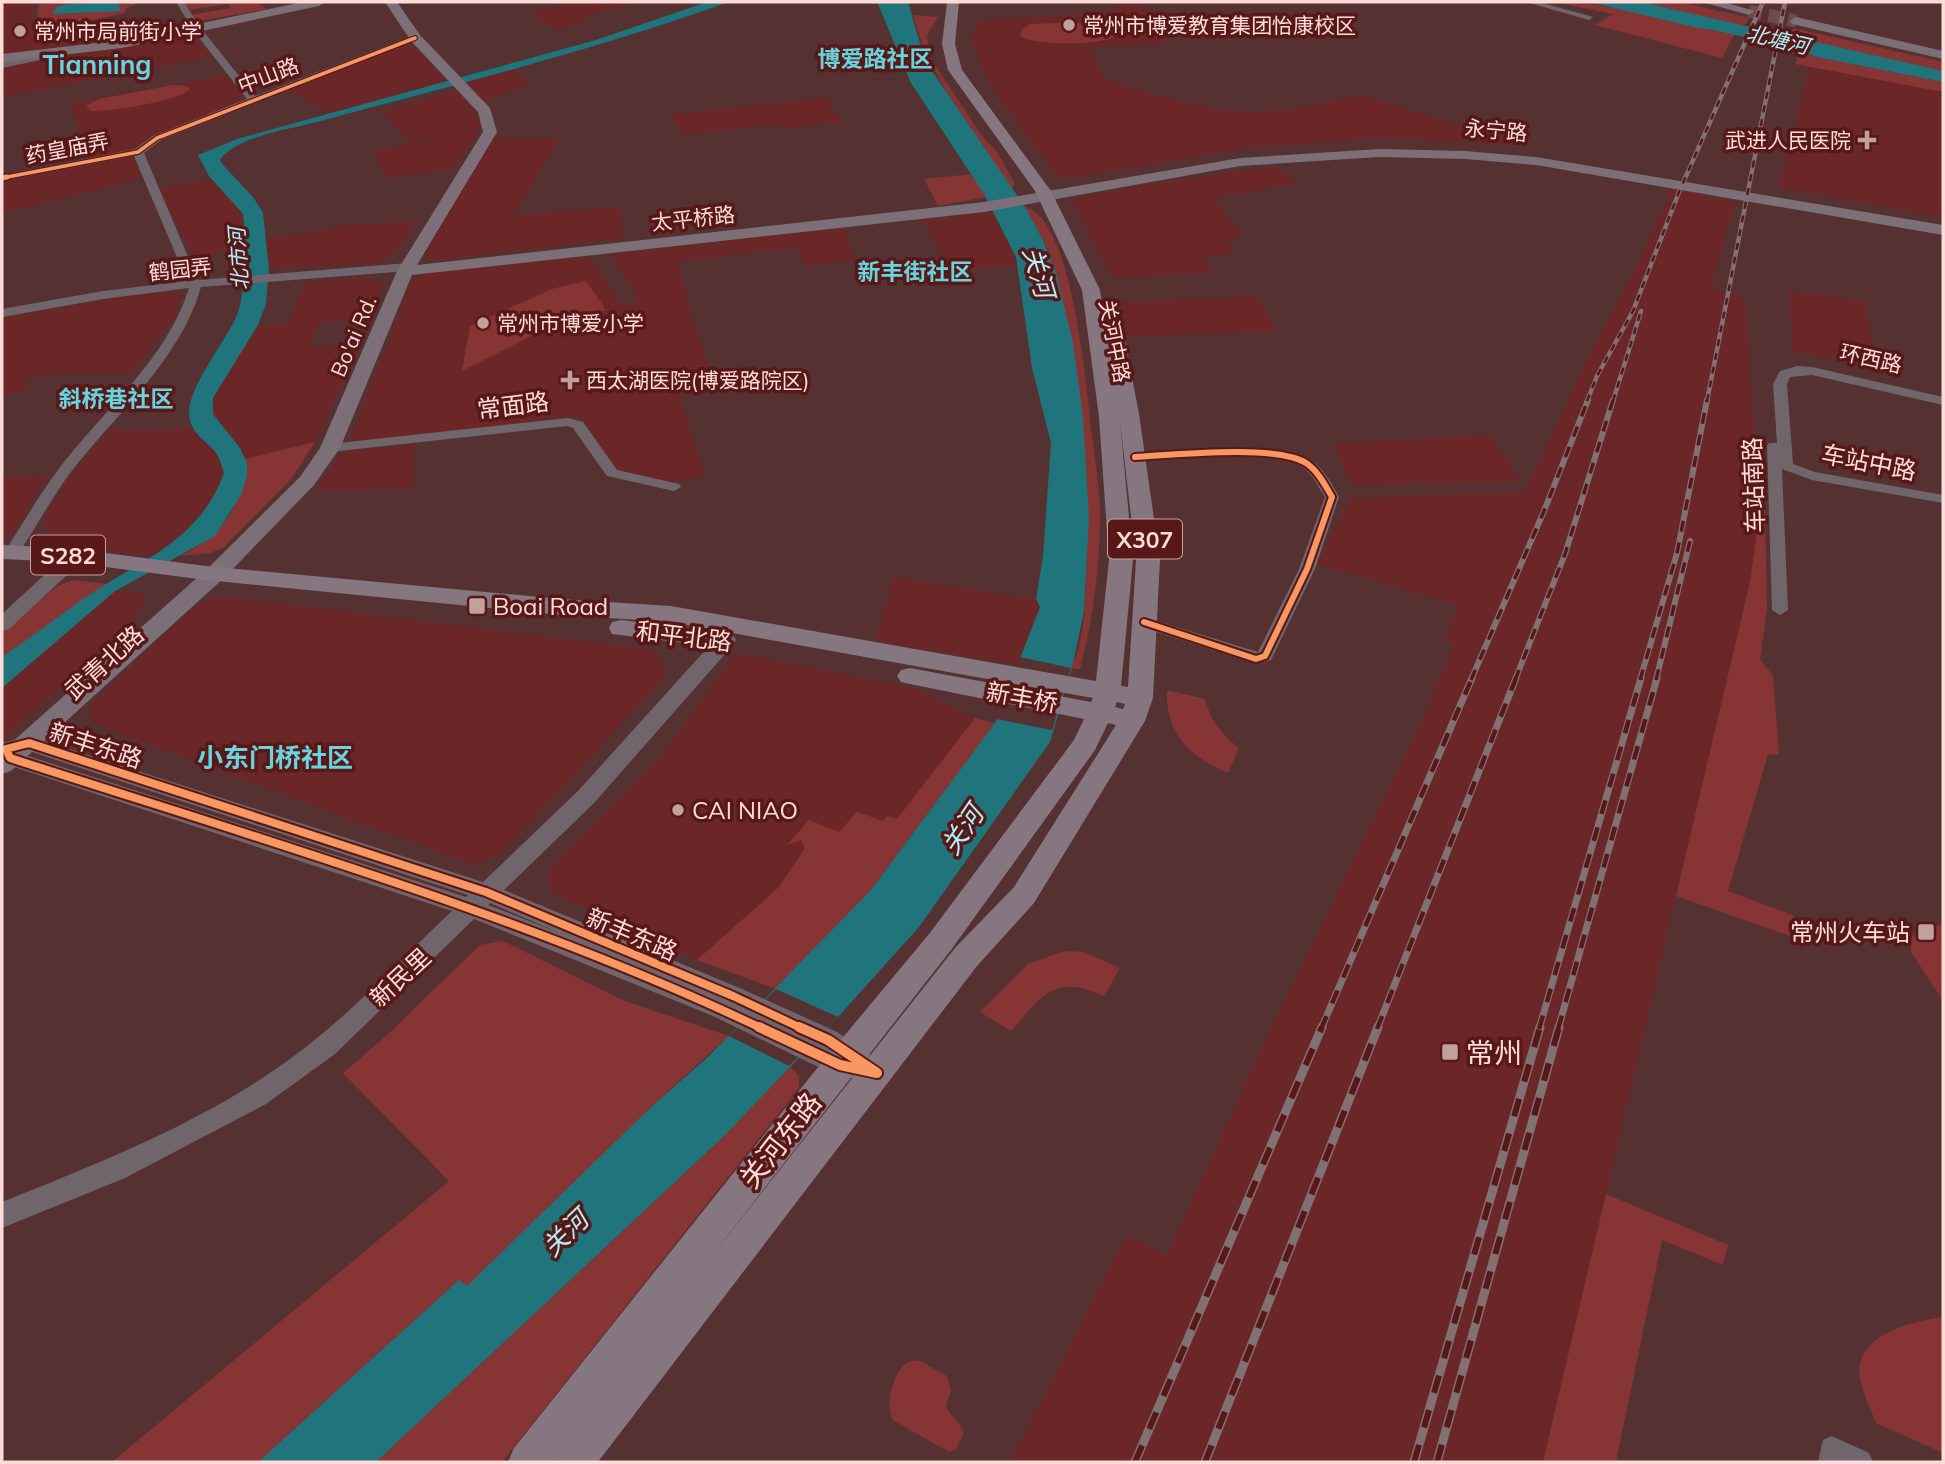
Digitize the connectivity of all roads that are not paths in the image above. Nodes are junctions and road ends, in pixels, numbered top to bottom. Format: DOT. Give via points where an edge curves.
graph roads {
  1 [pos="180,2"];
  2 [pos="319,2"];
  3 [pos="391,2"];
  4 [pos="953,2"];
  5 [pos="966,2"];
  6 [pos="1530,2"];
  7 [pos="1708,2"];
  8 [pos="1725,2"];
  9 [pos="1589,17"];
  10 [pos="1797,20"];
  11 [pos="196,28"];
  12 [pos="415,38"];
  13 [pos="1943,54"];
  14 [pos="47,55"];
  15 [pos="2,58"];
  16 [pos="2,65"];
  17 [pos="253,100"];
  18 [pos="138,152"];
  19 [pos="2,178"];
  20 [pos="1043,194"];
  21 [pos="1943,224"];
  22 [pos="1943,230"];
  23 [pos="407,269"];
  24 [pos="195,285"];
  25 [pos="1108,307"];
  26 [pos="2,314"];
  27 [pos="1793,368"];
  28 [pos="1943,399"];
  29 [pos="330,448"];
  30 [pos="1135,457"];
  31 [pos="1786,466"];
  32 [pos="674,487"];
  33 [pos="1943,499"];
  34 [pos="5,556"];
  35 [pos="138,571"];
  36 [pos="59,572"];
  37 [pos="204,578"];
  38 [pos="1780,610"];
  39 [pos="1144,622"];
  40 [pos="2,625"];
  41 [pos="726,640"];
  42 [pos="977,680"];
  43 [pos="1104,702"];
  44 [pos="1136,709"];
  45 [pos="10,754"];
  46 [pos="479,900"];
  47 [pos="842,1057"];
  48 [pos="2,1215"];
  49 [pos="1832,1456"];
  50 [pos="528,1462"];
  51 [pos="574,1462"];
  52 [pos="1860,1462"];
  1 -- 11 [label="street"];
  2 -- 11 [label="main road"];
  3 -- 12 [label="main road"];
  4 -- 20 [label="main road, 关河中路" via="947,40 955,70"];
  5 -- 20 [label="main road, 关河中路" via="959,54"];
  6 -- 9 [label="street"];
  7 -- 8 [label="main road" via="1750,10"];
  10 -- 13 [label="main road"];
  11 -- 14 [label="main road"];
  11 -- 17 [label="street"];
  12 -- 17 [label="street, 中山路"];
  12 -- 23 [label="main road, Bo'ai Rd." via="485,111 490,132"];
  14 -- 15 [label="main road"];
  14 -- 16 [label="street"];
  17 -- 18 [label="street, 中山路" via="157,138"];
  18 -- 19 [label="street, 药皇庙弄"];
  18 -- 24 [label="street"];
  20 -- 21 [label="main road, 永宁路" via="1200,161 1259,154 1372,146 1458,148 1605,165"];
  20 -- 22 [label="main road, 永宁路" via="1240,162 1379,153 1465,155 1603,171"];
  20 -- 23 [label="main road, 太平桥路"];
  20 -- 25 [label="main road, 关河中路" via="1085,242"];
  20 -- 43 [label="main road, 关河中路" via="1091,290 1109,417 1121,560"];
  23 -- 24 [label="street, 鹤园弄"];
  23 -- 29 [label="main road, Bo'ai Rd."];
  24 -- 26 [label="street, 鹤园弄"];
  24 -- 34 [label="street" via="186,317 63,473"];
  25 -- 30 [label="main road, 关河中路 / X307"];
  27 -- 28 [label="street, 环西路"];
  27 -- 31 [label="street, 车站南路" via="1780,384"];
  27 -- 38 [label="street, 车站南路" via="1778,369 1771,381"];
  29 -- 32 [label="street, 常面路" via="568,422 578,425 612,473"];
  29 -- 37 [label="main road, Bo'ai Rd." via="307,481"];
  30 -- 39 [label="main road, 关河中路 / X307" via="1148,560"];
  30 -- 39 [label="street" via="1274,455 1300,460 1315,469 1332,497 1307,569 1265,656 1256,659"];
  31 -- 33 [label="street, 车站中路" via="1812,476"];
  34 -- 35 [label="main road, 和平北路 / S282"];
  34 -- 36 [label="main road"];
  35 -- 36 [label="main road" via="112,576"];
  35 -- 37 [label="main road, 和平北路"];
  35 -- 37 [label="main road, 和平北路" via="168,566"];
  36 -- 40 [label="street"];
  37 -- 41 [label="main road, 和平北路"];
  37 -- 42 [label="main road, 和平北路" via="671,614"];
  37 -- 45 [label="main road, 武青北路"];
  39 -- 44 [label="main road, 关河中路"];
  41 -- 42 [label="main road, 和平北路"];
  41 -- 46 [label="street, 新民里" via="586,797"];
  42 -- 43 [label="main road, 新丰桥"];
  43 -- 44 [label="main road, 新丰桥"];
  43 -- 47 [label="main road, 关河东路" via="1086,743 981,886"];
  44 -- 47 [label="main road, 关河东路" via="1024,895 966,957"];
  45 -- 46 [label="street, 新丰东路"];
  46 -- 47 [label="street, 新丰东路" via="728,1002"];
  46 -- 48 [label="street, 新民里" via="326,1046 257,1096 115,1169"];
  47 -- 50 [label="main road, 关河东路"];
  47 -- 51 [label="main road, 关河东路"];
  49 -- 52 [label="street"];
}
